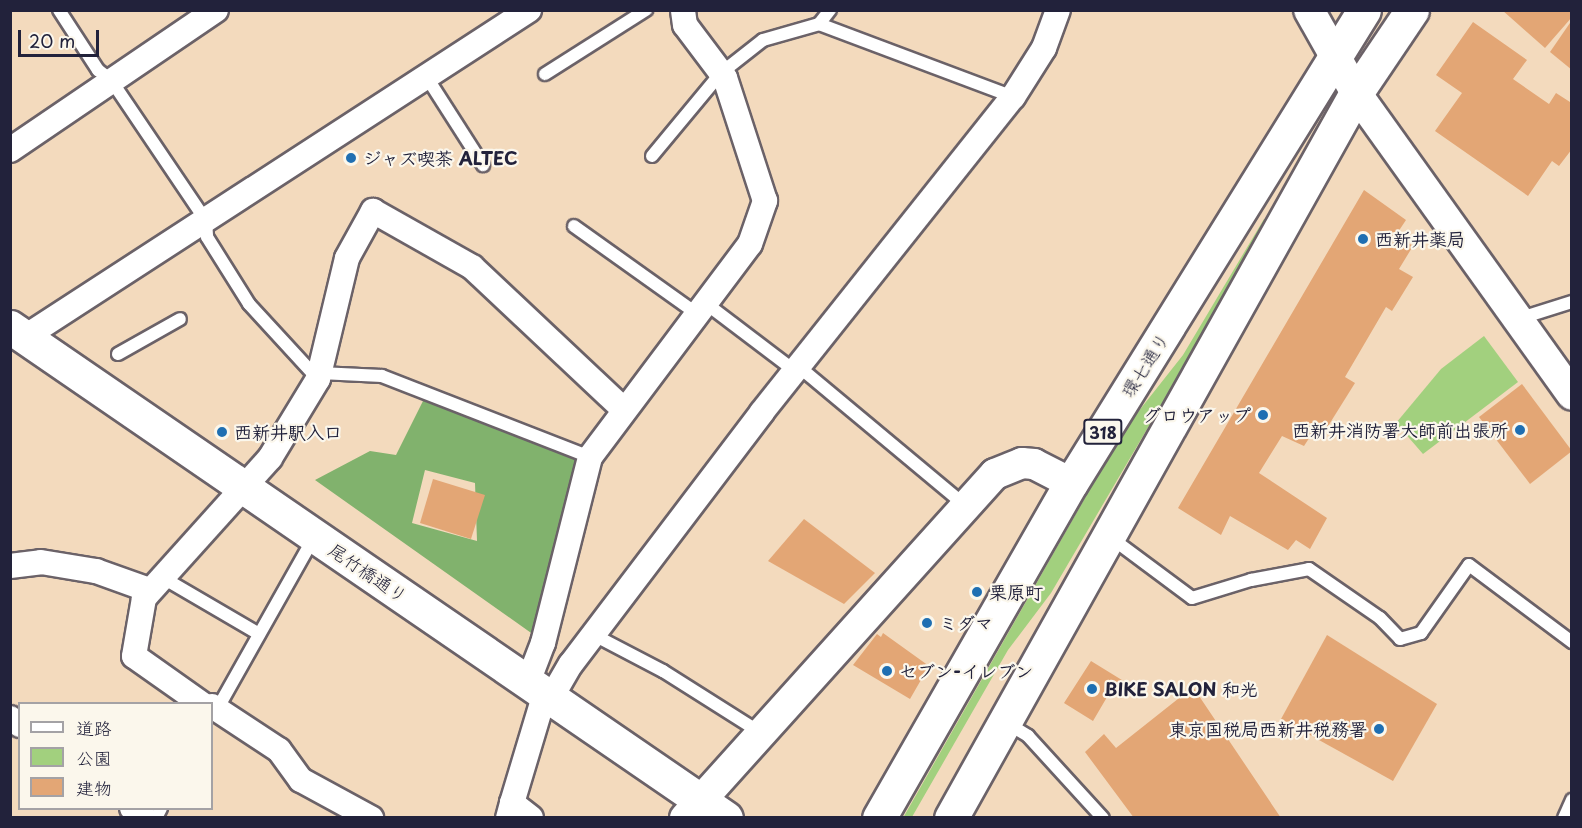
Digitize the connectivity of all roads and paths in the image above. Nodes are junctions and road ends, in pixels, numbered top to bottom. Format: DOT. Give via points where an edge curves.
graph roads {
  1 [pos="59,10"];
  2 [pos="216,10"];
  3 [pos="529,10"];
  4 [pos="646,10"];
  5 [pos="683,10"];
  6 [pos="830,10"];
  7 [pos="1058,10"];
  8 [pos="1309,10"];
  9 [pos="1364,10"];
  10 [pos="1412,10"];
  11 [pos="496,19"];
  12 [pos="819,24"];
  13 [pos="1335,52"];
  14 [pos="722,73"];
  15 [pos="545,74"];
  16 [pos="426,76"];
  17 [pos="111,80"];
  18 [pos="1356,93"];
  19 [pos="1013,98"];
  20 [pos="10,150"];
  21 [pos="652,156"];
  22 [pos="483,165"];
  23 [pos="206,221"];
  24 [pos="574,226"];
  25 [pos="1572,302"];
  26 [pos="700,308"];
  27 [pos="180,318"];
  28 [pos="1516,319"];
  29 [pos="15,338"];
  30 [pos="118,354"];
  31 [pos="796,369"];
  32 [pos="319,376"];
  33 [pos="1572,395"];
  34 [pos="622,408"];
  35 [pos="590,457"];
  36 [pos="1071,483"];
  37 [pos="244,486"];
  38 [pos="966,506"];
  39 [pos="315,536"];
  40 [pos="1109,536"];
  41 [pos="10,567"];
  42 [pos="157,584"];
  43 [pos="259,634"];
  44 [pos="594,635"];
  45 [pos="1572,642"];
  46 [pos="541,691"];
  47 [pos="201,702"];
  48 [pos="213,706"];
  49 [pos="213,710"];
  50 [pos="1005,722"];
  51 [pos="761,733"];
  52 [pos="1572,800"];
  53 [pos="704,812"];
  54 [pos="517,813"];
  55 [pos="371,818"];
  56 [pos="879,818"];
  57 [pos="951,818"];
  58 [pos="1102,818"];
  59 [pos="1564,818"];
  1 -- 17 [label="lane" via="98,70"];
  2 -- 17 [label="street"];
  3 -- 11 [label="street"];
  4 -- 15 [label="lane"];
  5 -- 14 [label="street" via="685,25"];
  6 -- 12 [label="lane"];
  7 -- 19 [label="street" via="1044,48"];
  8 -- 13 [label="street"];
  9 -- 13 [label="main road, 環七通り / 318"];
  10 -- 18 [label="main road"];
  11 -- 16 [label="street"];
  12 -- 14 [label="lane" via="763,40"];
  12 -- 19 [label="lane"];
  13 -- 18 [label="street"];
  13 -- 36 [label="main road, 環七通り / 318"];
  14 -- 21 [label="lane"];
  14 -- 26 [label="street" via="765,201 750,244"];
  16 -- 22 [label="lane"];
  16 -- 23 [label="street"];
  17 -- 20 [label="street"];
  17 -- 23 [label="lane"];
  18 -- 28 [label="street"];
  18 -- 40 [label="main road"];
  19 -- 31 [label="street"];
  23 -- 29 [label="street"];
  23 -- 32 [label="lane" via="207,237 249,304"];
  24 -- 26 [label="lane"];
  25 -- 28 [label="lane"];
  26 -- 31 [label="lane"];
  26 -- 34 [label="street"];
  27 -- 30 [label="lane"];
  28 -- 33 [label="street"];
  29 -- 37 [label="main road, 尾竹橋通り"];
  31 -- 38 [label="lane"];
  31 -- 44 [label="street"];
  32 -- 34 [label="street" via="347,258 373,211 472,267"];
  32 -- 35 [label="lane" via="382,376"];
  32 -- 37 [label="street" via="270,458"];
  34 -- 35 [label="street"];
  35 -- 46 [label="street" via="543,643"];
  36 -- 38 [label="street" via="1035,464 1022,463 995,474"];
  36 -- 56 [label="main road, 環七通り / 318"];
  37 -- 39 [label="main road, 尾竹橋通り"];
  37 -- 42 [label="street"];
  38 -- 51 [label="street"];
  39 -- 43 [label="lane"];
  39 -- 46 [label="main road, 尾竹橋通り"];
  40 -- 45 [label="lane" via="1191,598 1251,580 1309,569 1380,618 1400,639 1421,633 1469,565"];
  40 -- 50 [label="main road"];
  41 -- 42 [label="street" via="41,562"];
  42 -- 43 [label="lane"];
  42 -- 47 [label="street" via="144,598 134,656"];
  43 -- 48 [label="lane"];
  44 -- 46 [label="street"];
  44 -- 51 [label="lane" via="663,671"];
  46 -- 53 [label="main road, 尾竹橋通り"];
  46 -- 54 [label="street"];
  49 -- 55 [label="street" via="279,750 301,780"];
  50 -- 57 [label="main road"];
  50 -- 58 [label="lane" via="1029,736"];
  51 -- 53 [label="street"];
  52 -- 59 [label="lane"];
}
